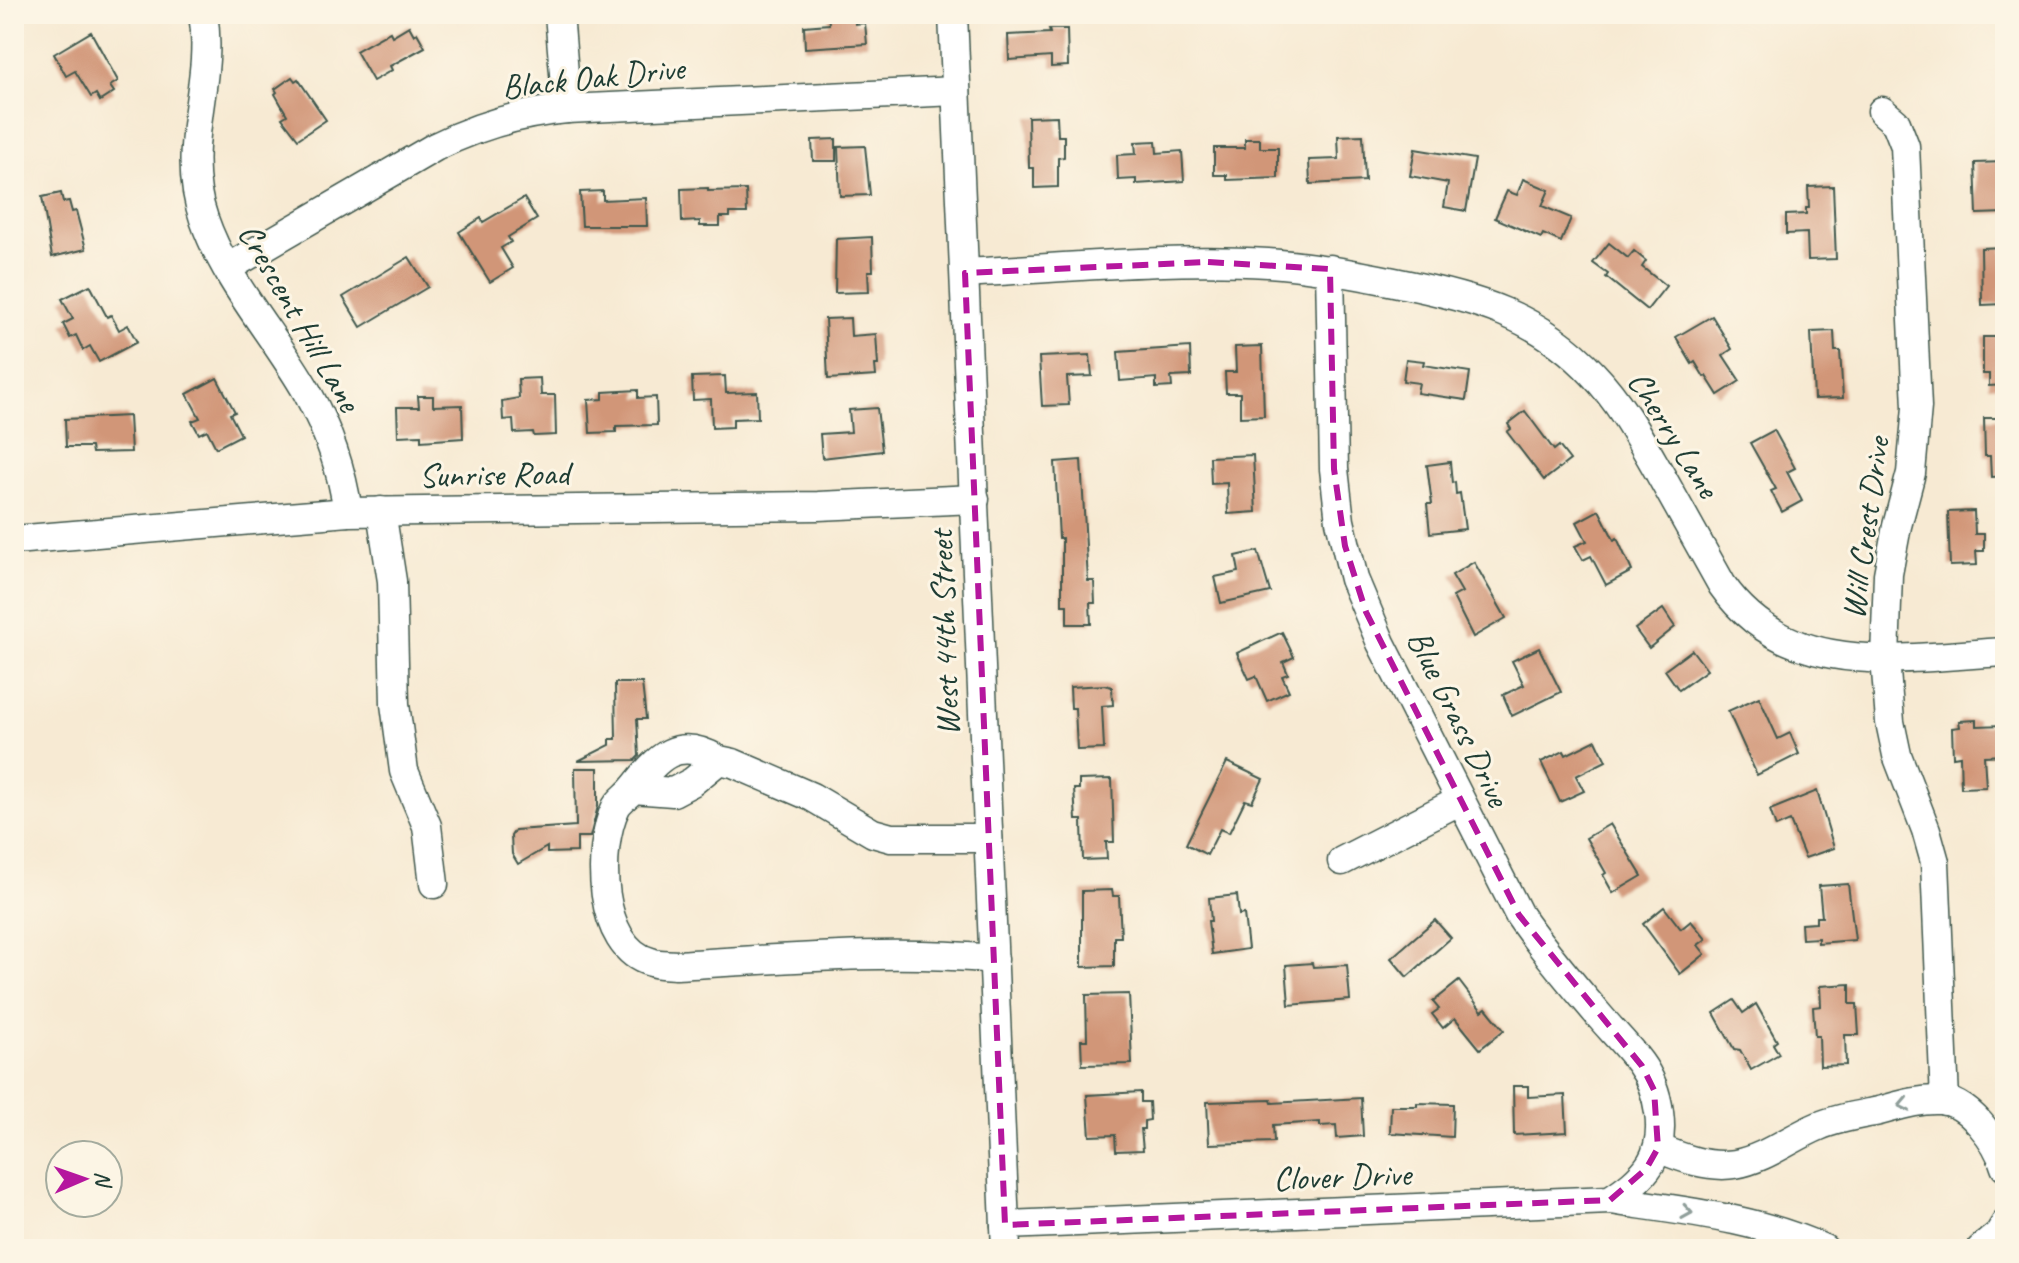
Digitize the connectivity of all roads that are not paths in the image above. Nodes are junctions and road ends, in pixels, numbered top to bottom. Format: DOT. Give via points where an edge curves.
graph roads {
  1 [pos="203,14"];
  2 [pos="559,14"];
  3 [pos="953,14"];
  4 [pos="956,91"];
  5 [pos="567,109"];
  6 [pos="1882,111"];
  7 [pos="227,268"];
  8 [pos="1330,269"];
  9 [pos="965,273"];
  10 [pos="975,499"];
  11 [pos="381,511"];
  12 [pos="348,512"];
  13 [pos="14,540"];
  14 [pos="2005,652"];
  15 [pos="1885,658"];
  16 [pos="719,760"];
  17 [pos="633,789"];
  18 [pos="1459,801"];
  19 [pos="988,838"];
  20 [pos="1342,861"];
  21 [pos="434,884"];
  22 [pos="994,959"];
  23 [pos="1945,1101"];
  24 [pos="1658,1148"];
  25 [pos="2005,1167"];
  26 [pos="1610,1200"];
  27 [pos="2005,1224"];
  28 [pos="1006,1237"];
  29 [pos="1824,1249"];
  30 [pos="1981,1249"];
  1 -- 7 [label="street, Crescent Hill Lane" via="195,176 204,220"];
  2 -- 5 [label="street"];
  3 -- 4 [label="street, West 44th Street"];
  4 -- 5 [label="street, Black Oak Drive"];
  4 -- 9 [label="street, West 44th Street"];
  5 -- 7 [label="street, Black Oak Drive" via="508,118 450,139"];
  6 -- 15 [label="street, Will Crest Drive" via="1896,123 1905,146 1917,407 1911,473 1888,574"];
  7 -- 12 [label="street, Crescent Hill Lane" via="307,393 330,441"];
  8 -- 9 [label="street, Cherry Lane" via="1220,262"];
  8 -- 15 [label="street, Cherry Lane" via="1480,301 1550,336 1613,397 1722,585 1746,613 1774,635 1807,650"];
  8 -- 18 [label="street, Blue Grass Drive" via="1334,469 1345,546 1366,612"];
  9 -- 10 [label="street, West 44th Street"];
  10 -- 11 [label="street, Sunrise Road"];
  10 -- 19 [label="street, West 44th Street"];
  11 -- 12 [label="street, Sunrise Road"];
  11 -- 21 [label="street" via="392,581 395,704 404,771 427,826"];
  12 -- 13 [label="street, Sunrise Road"];
  14 -- 15 [label="street, Cherry Lane"];
  15 -- 23 [label="street, Will Crest Drive" via="1897,755 1935,862"];
  16 -- 17 [label="street" via="673,792"];
  16 -- 17 [label="street" via="682,749 666,752"];
  16 -- 19 [label="street" via="812,797 873,833 891,838"];
  17 -- 22 [label="street" via="617,805 605,841 602,878 621,939 650,962 869,954"];
  18 -- 20 [label="street"];
  18 -- 24 [label="street, Blue Grass Drive" via="1539,945 1642,1066 1657,1104"];
  19 -- 22 [label="street, West 44th Street"];
  22 -- 28 [label="street, West 44th Street"];
  23 -- 24 [label="street, one-way" via="1912,1103 1828,1123 1734,1164 1708,1164"];
  23 -- 25 [label="street" via="1978,1122 1997,1145"];
  24 -- 26 [label="street" via="1646,1169"];
  26 -- 28 [label="street, Clover Drive"];
  26 -- 29 [label="street, Clover Drive, one-way" via="1749,1222"];
  27 -- 30 [label="street"];
}
